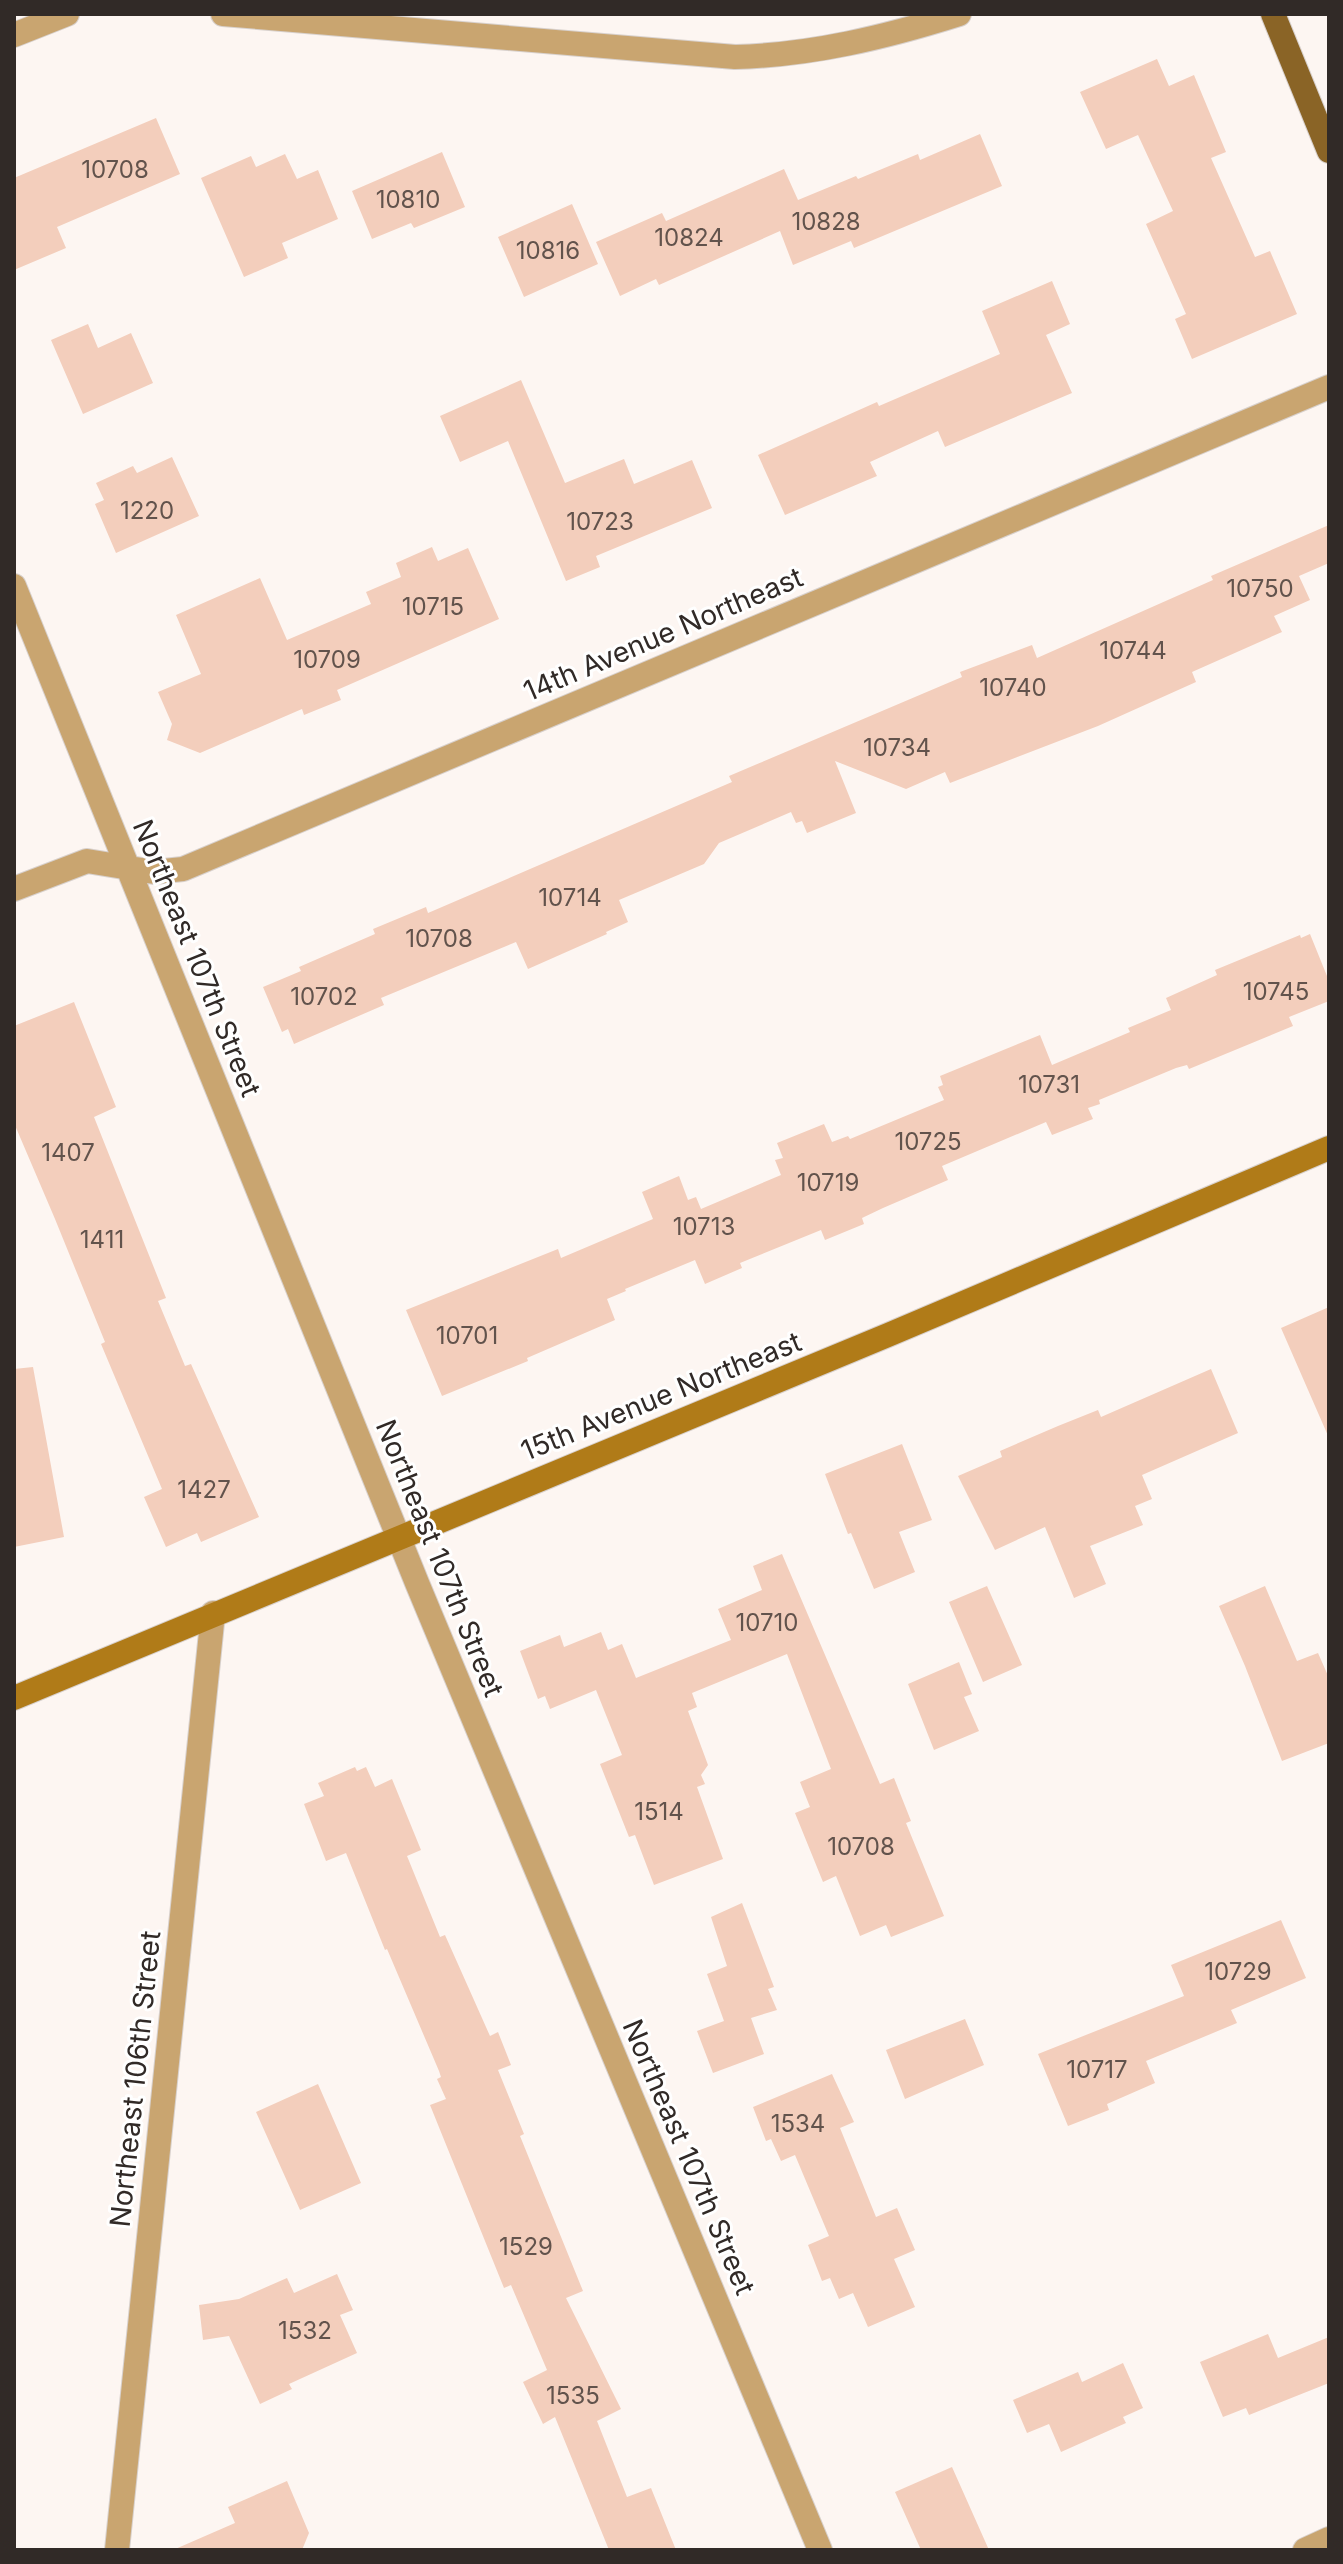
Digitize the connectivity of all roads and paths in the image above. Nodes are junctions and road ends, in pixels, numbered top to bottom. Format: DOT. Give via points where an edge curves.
graph roads {
  1 [pos="67,14"];
  2 [pos="223,14"];
  3 [pos="959,14"];
  4 [pos="1273,14"];
  5 [pos="14,35"];
  6 [pos="1329,151"];
  7 [pos="1329,387"];
  8 [pos="14,586"];
  9 [pos="128,868"];
  10 [pos="14,889"];
  11 [pos="1329,1148"];
  12 [pos="399,1538"];
  13 [pos="213,1613"];
  14 [pos="14,1698"];
  15 [pos="1329,2539"];
  16 [pos="117,2550"];
  17 [pos="820,2550"];
  18 [pos="1305,2550"];
  1 -- 5 [label="street"];
  2 -- 3 [label="street" via="735,57 853,43"];
  4 -- 6 [label="main road"];
  7 -- 9 [label="street, 14th Avenue Northeast" via="183,869"];
  8 -- 9 [label="street, Northeast 107th Street"];
  9 -- 10 [label="street, 14th Avenue Northeast" via="87,861"];
  9 -- 12 [label="street, Northeast 107th Street"];
  11 -- 12 [label="street, 15th Avenue Northeast"];
  12 -- 13 [label="street, 15th Avenue Northeast"];
  12 -- 17 [label="street, Northeast 107th Street"];
  13 -- 14 [label="street, 15th Avenue Northeast"];
  13 -- 16 [label="street, Northeast 106th Street"];
  15 -- 18 [label="street"];
}
